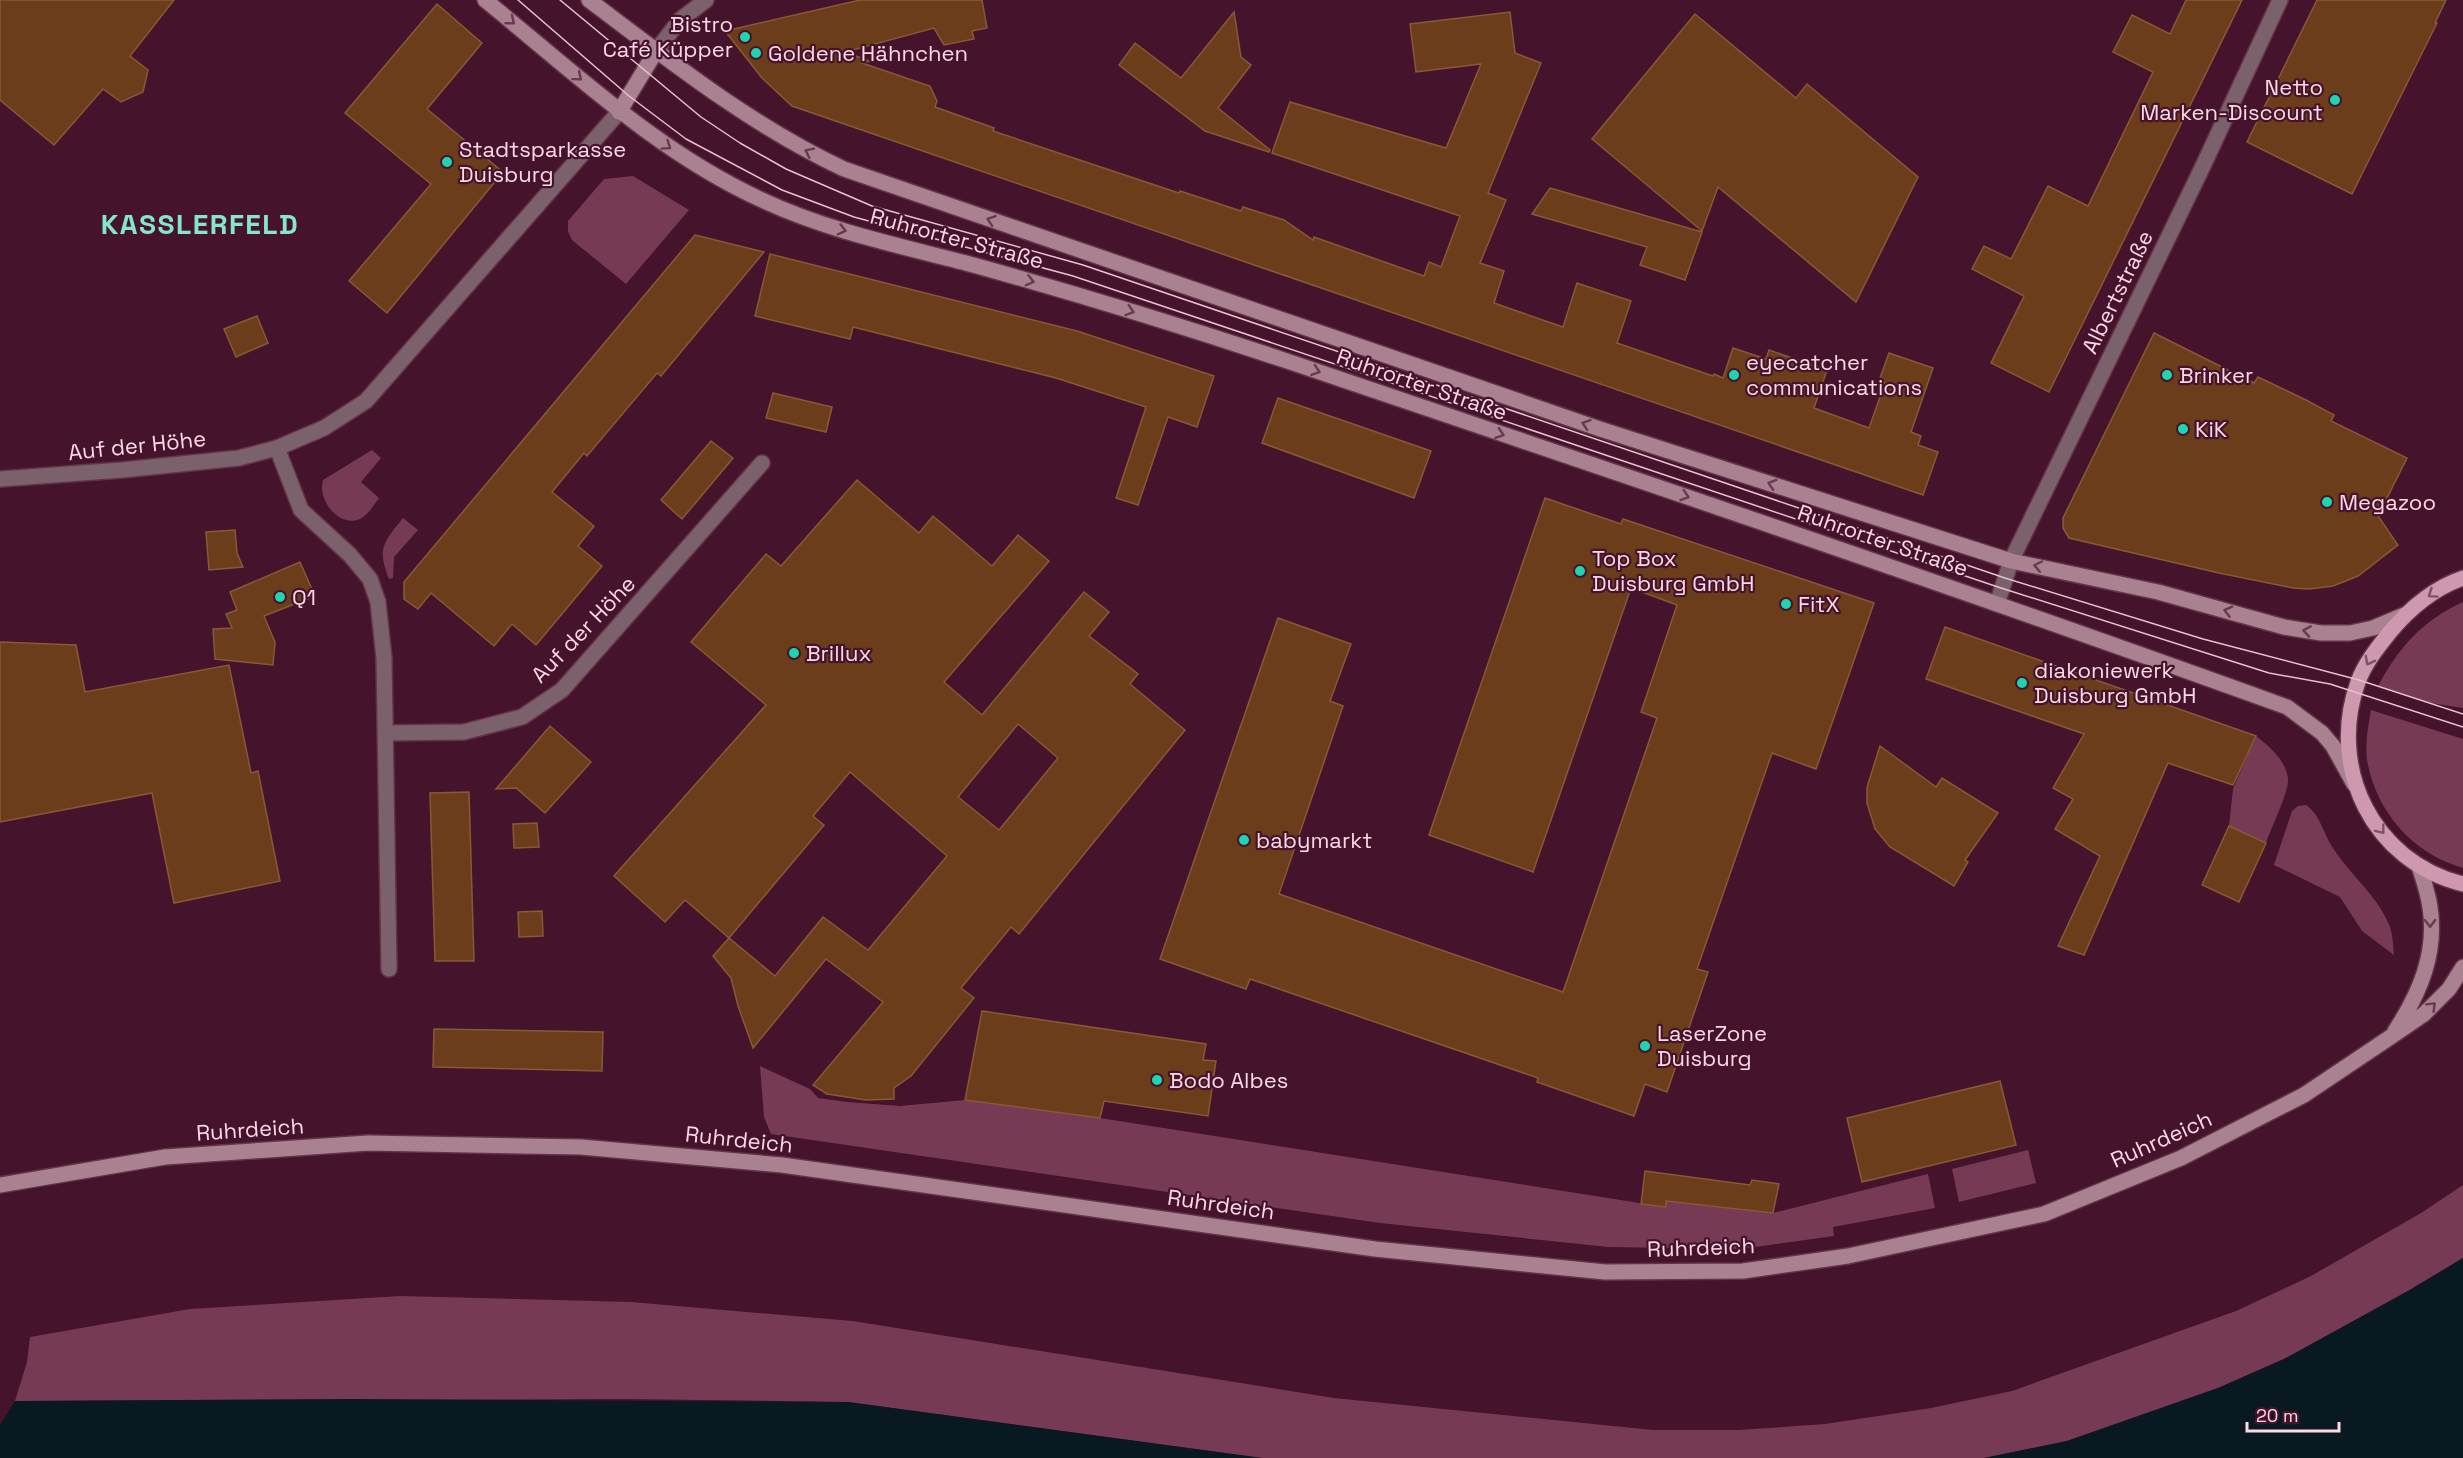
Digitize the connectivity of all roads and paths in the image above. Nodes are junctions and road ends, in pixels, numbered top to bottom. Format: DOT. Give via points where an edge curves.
graph roads {
  1 [pos="485,0"];
  2 [pos="589,0"];
  3 [pos="706,0"];
  4 [pos="2280,0"];
  5 [pos="656,51"];
  6 [pos="619,112"];
  7 [pos="277,448"];
  8 [pos="762,463"];
  9 [pos="0,479"];
  10 [pos="2011,561"];
  11 [pos="2463,578"];
  12 [pos="1997,604"];
  13 [pos="2404,615"];
  14 [pos="386,733"];
  15 [pos="2354,784"];
  16 [pos="2419,866"];
  17 [pos="2463,884"];
  18 [pos="2463,967"];
  19 [pos="389,969"];
  20 [pos="2392,1036"];
  21 [pos="0,1185"];
  1 -- 6 [label="main road, Ruhrorter Straße, one-way"];
  2 -- 5 [label="main road, Ruhrorter Straße"];
  3 -- 5 [label="street" via="680,20"];
  4 -- 10 [label="street, Albertstraße"];
  5 -- 6 [label="main road"];
  10 -- 5 [label="main road, Ruhrorter Straße, one-way" via="1600,429 844,169 777,134"];
  6 -- 7 [label="street, Auf der Höhe" via="366,401 324,428"];
  6 -- 12 [label="main road, Ruhrorter Straße, one-way" via="677,153 761,200 830,226 1074,293 1281,359"];
  7 -- 9 [label="street, Auf der Höhe" via="227,459"];
  7 -- 14 [label="street" via="301,510 370,579 378,602 384,658"];
  8 -- 14 [label="street, Auf der Höhe" via="562,690 522,717 464,732"];
  10 -- 12 [label="street, Albertstraße"];
  13 -- 10 [label="main road, Ruhrorter Straße, one-way" via="2350,633 2320,633 2284,627 2158,592"];
  11 -- 13 [label="main road, Ruhrorter Straße, one-way"];
  12 -- 15 [label="main road, Ruhrorter Straße" via="2287,707 2322,732"];
  13 -- 15 [label="main road, Ruhrorter Straße, one-way" via="2373,653 2357,686 2349,723 2348,753"];
  14 -- 19 [label="street"];
  15 -- 16 [label="main road, Ruhrorter Straße, one-way" via="2394,846"];
  16 -- 17 [label="main road, Ruhrorter Straße"];
  16 -- 20 [label="main road, Ruhrdeich, one-way" via="2430,907 2428,966 2414,1002"];
  20 -- 18 [label="main road, Ruhrdeich, one-way" via="2424,1014 2449,989"];
  20 -- 21 [label="main road, Ruhrdeich" via="2304,1095 2201,1147 2044,1214 1848,1256 1743,1271 1605,1272 1375,1249 782,1165 581,1147 344,1145 165,1157"];
}
